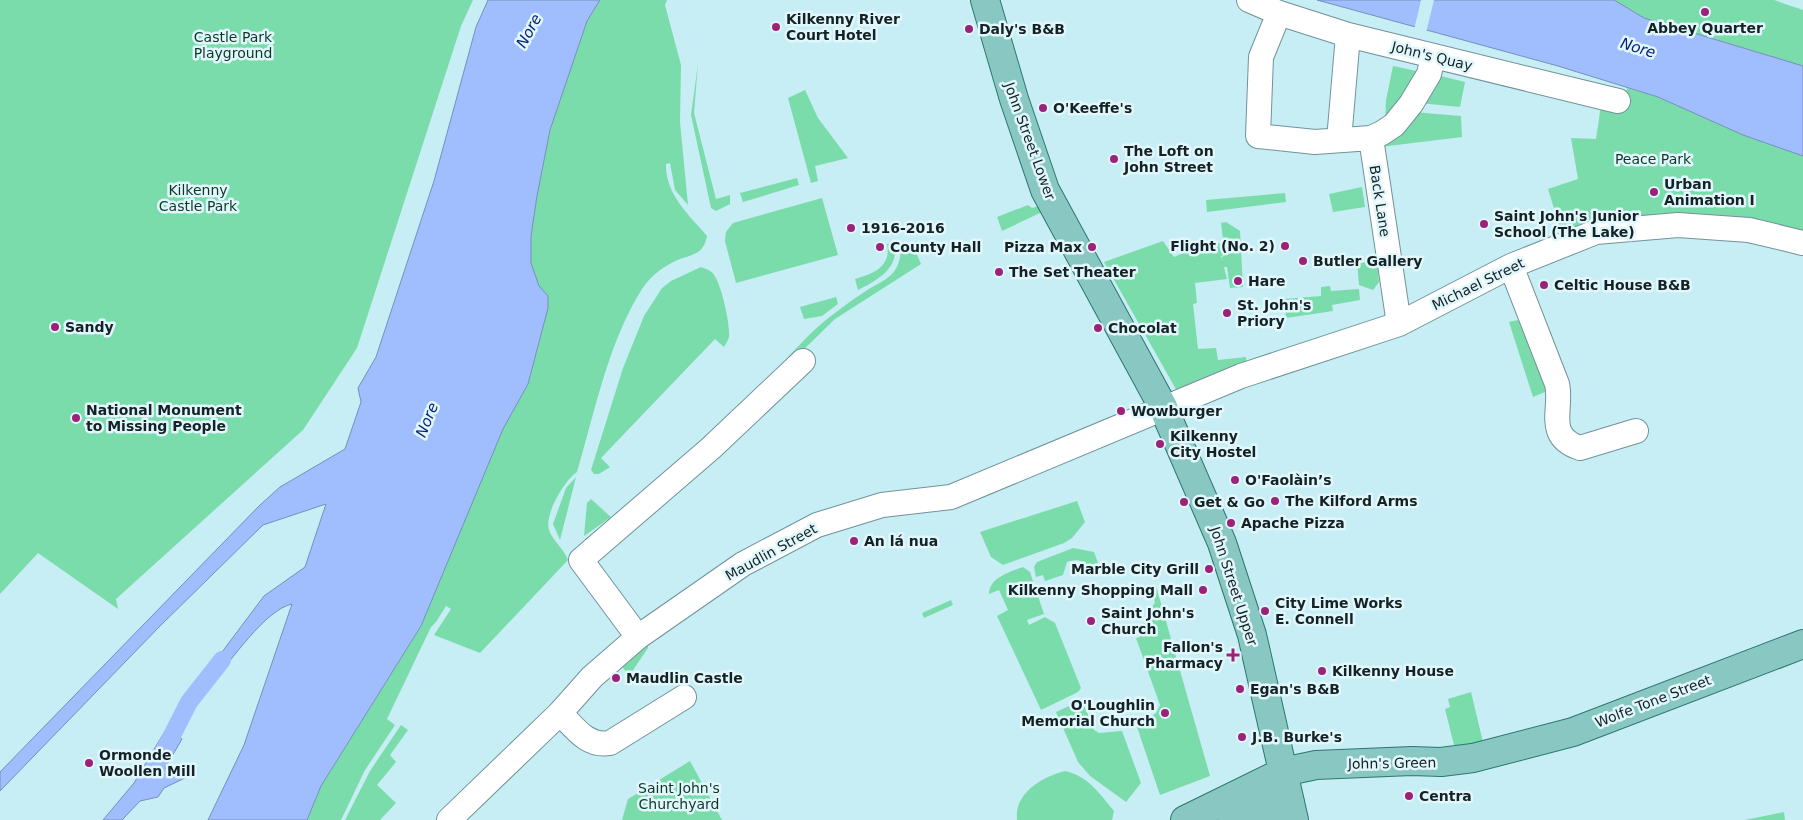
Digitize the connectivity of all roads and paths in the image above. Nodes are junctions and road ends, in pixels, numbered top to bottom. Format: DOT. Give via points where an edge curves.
graph roads {
  1 [pos="985,0"];
  2 [pos="1248,0"];
  3 [pos="1278,13"];
  4 [pos="1348,35"];
  5 [pos="1433,57"];
  6 [pos="1618,101"];
  7 [pos="1370,138"];
  8 [pos="1339,140"];
  9 [pos="1803,242"];
  10 [pos="1511,266"];
  11 [pos="1399,324"];
  12 [pos="803,361"];
  13 [pos="1163,407"];
  14 [pos="1636,431"];
  15 [pos="638,637"];
  16 [pos="1803,644"];
  17 [pos="684,697"];
  18 [pos="560,713"];
  19 [pos="1501,752"];
  20 [pos="1283,772"];
  21 [pos="1292,811"];
  22 [pos="449,820"];
  23 [pos="1184,820"];
  24 [pos="1232,820"];
  1 -- 13 [label="main road, John Street Lower" via="1045,190"];
  2 -- 3 [label="street, John's Quay"];
  3 -- 4 [label="street, John's Quay"];
  3 -- 8 [label="street" via="1261,57 1258,136 1315,142"];
  4 -- 5 [label="street, John's Quay"];
  4 -- 8 [label="street"];
  5 -- 6 [label="street, John's Quay"];
  5 -- 7 [label="street" via="1429,74 1411,104 1394,125"];
  7 -- 8 [label="street"];
  7 -- 11 [label="street, Back Lane"];
  9 -- 10 [label="street, Michael Street" via="1750,230 1678,225 1596,232"];
  10 -- 11 [label="street, Michael Street"];
  10 -- 14 [label="street" via="1556,384 1560,397 1555,413 1556,423 1564,438 1570,445 1580,448"];
  11 -- 13 [label="street, Michael Street" via="1241,376"];
  12 -- 15 [label="street" via="712,448 581,560"];
  13 -- 15 [label="street, Maudlin Street" via="951,497 882,505 817,525 743,564"];
  13 -- 20 [label="main road, John Street Upper" via="1222,543 1252,635"];
  15 -- 18 [label="street, Maudlin Street" via="592,678"];
  16 -- 19 [label="main road, Wolfe Tone Street" via="1573,732"];
  17 -- 18 [label="street" via="610,743 600,745 588,741"];
  18 -- 22 [label="street, Maudlin Street"];
  19 -- 20 [label="main road, John's Green" via="1441,762 1316,765"];
  20 -- 21 [label="main road, John Street Upper"];
  20 -- 23 [label="main road, John's Green"];
  21 -- 24 [label="main road"];
}
